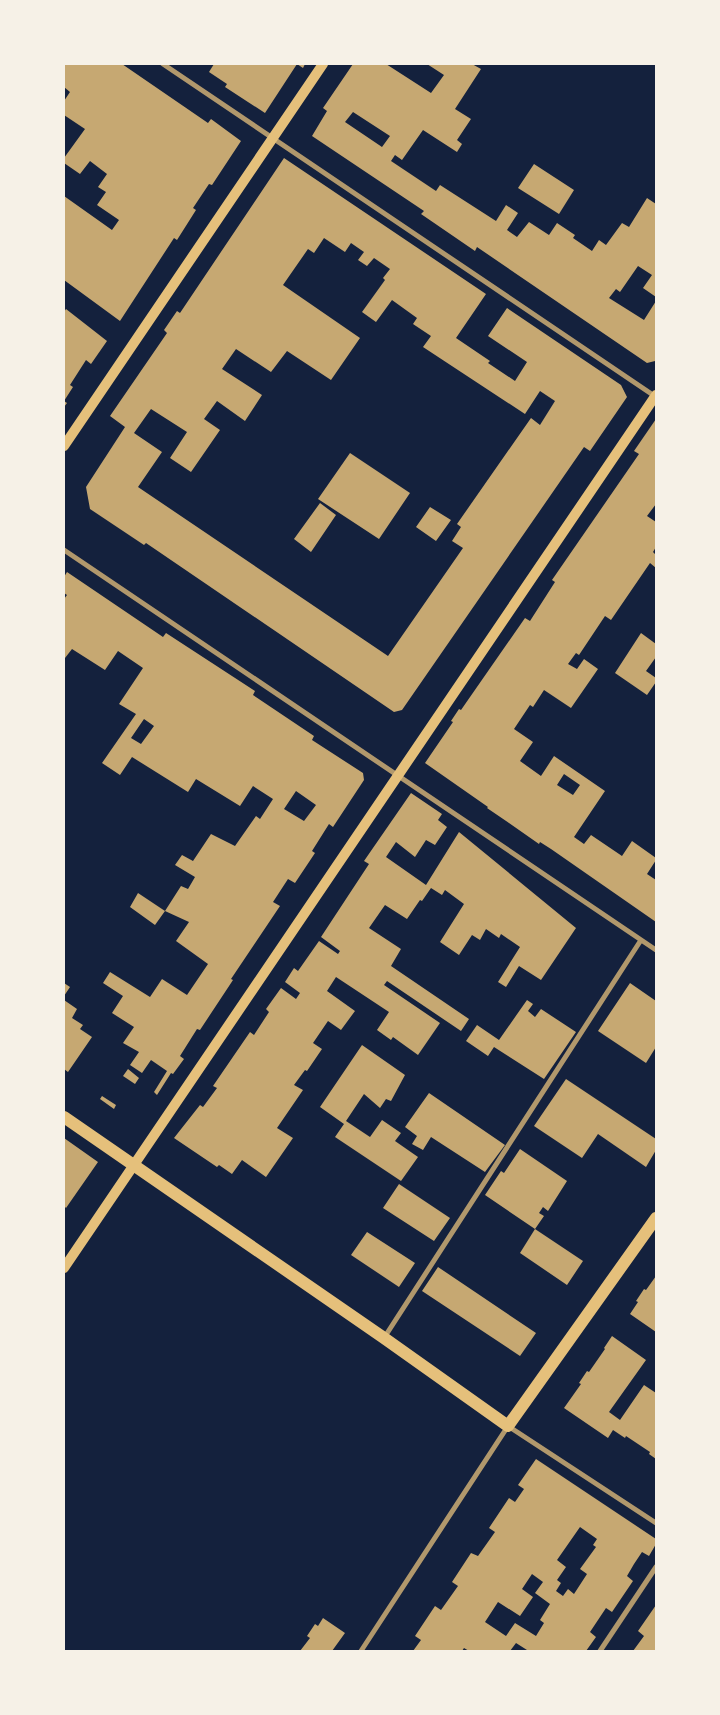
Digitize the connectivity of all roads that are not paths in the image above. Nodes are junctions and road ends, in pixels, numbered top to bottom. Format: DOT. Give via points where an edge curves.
graph roads {
  1 [pos="163,64"];
  2 [pos="323,64"];
  3 [pos="272,138"];
  4 [pos="656,396"];
  5 [pos="64,446"];
  6 [pos="64,550"];
  7 [pos="398,776"];
  8 [pos="641,940"];
  9 [pos="656,950"];
  10 [pos="64,1117"];
  11 [pos="133,1164"];
  12 [pos="656,1218"];
  13 [pos="64,1268"];
  14 [pos="384,1338"];
  15 [pos="508,1426"];
  16 [pos="656,1523"];
  17 [pos="656,1567"];
  18 [pos="361,1651"];
  19 [pos="600,1651"];
  1 -- 3 [label="street"];
  2 -- 3 [label="main road"];
  3 -- 4 [label="street"];
  3 -- 5 [label="main road"];
  4 -- 7 [label="main road"];
  6 -- 7 [label="street"];
  7 -- 8 [label="street"];
  7 -- 11 [label="main road"];
  8 -- 9 [label="street"];
  8 -- 14 [label="street"];
  10 -- 11 [label="main road"];
  11 -- 13 [label="main road"];
  11 -- 14 [label="main road"];
  12 -- 15 [label="main road"];
  14 -- 15 [label="main road"];
  15 -- 16 [label="street"];
  15 -- 18 [label="street"];
  17 -- 19 [label="street"];
}
